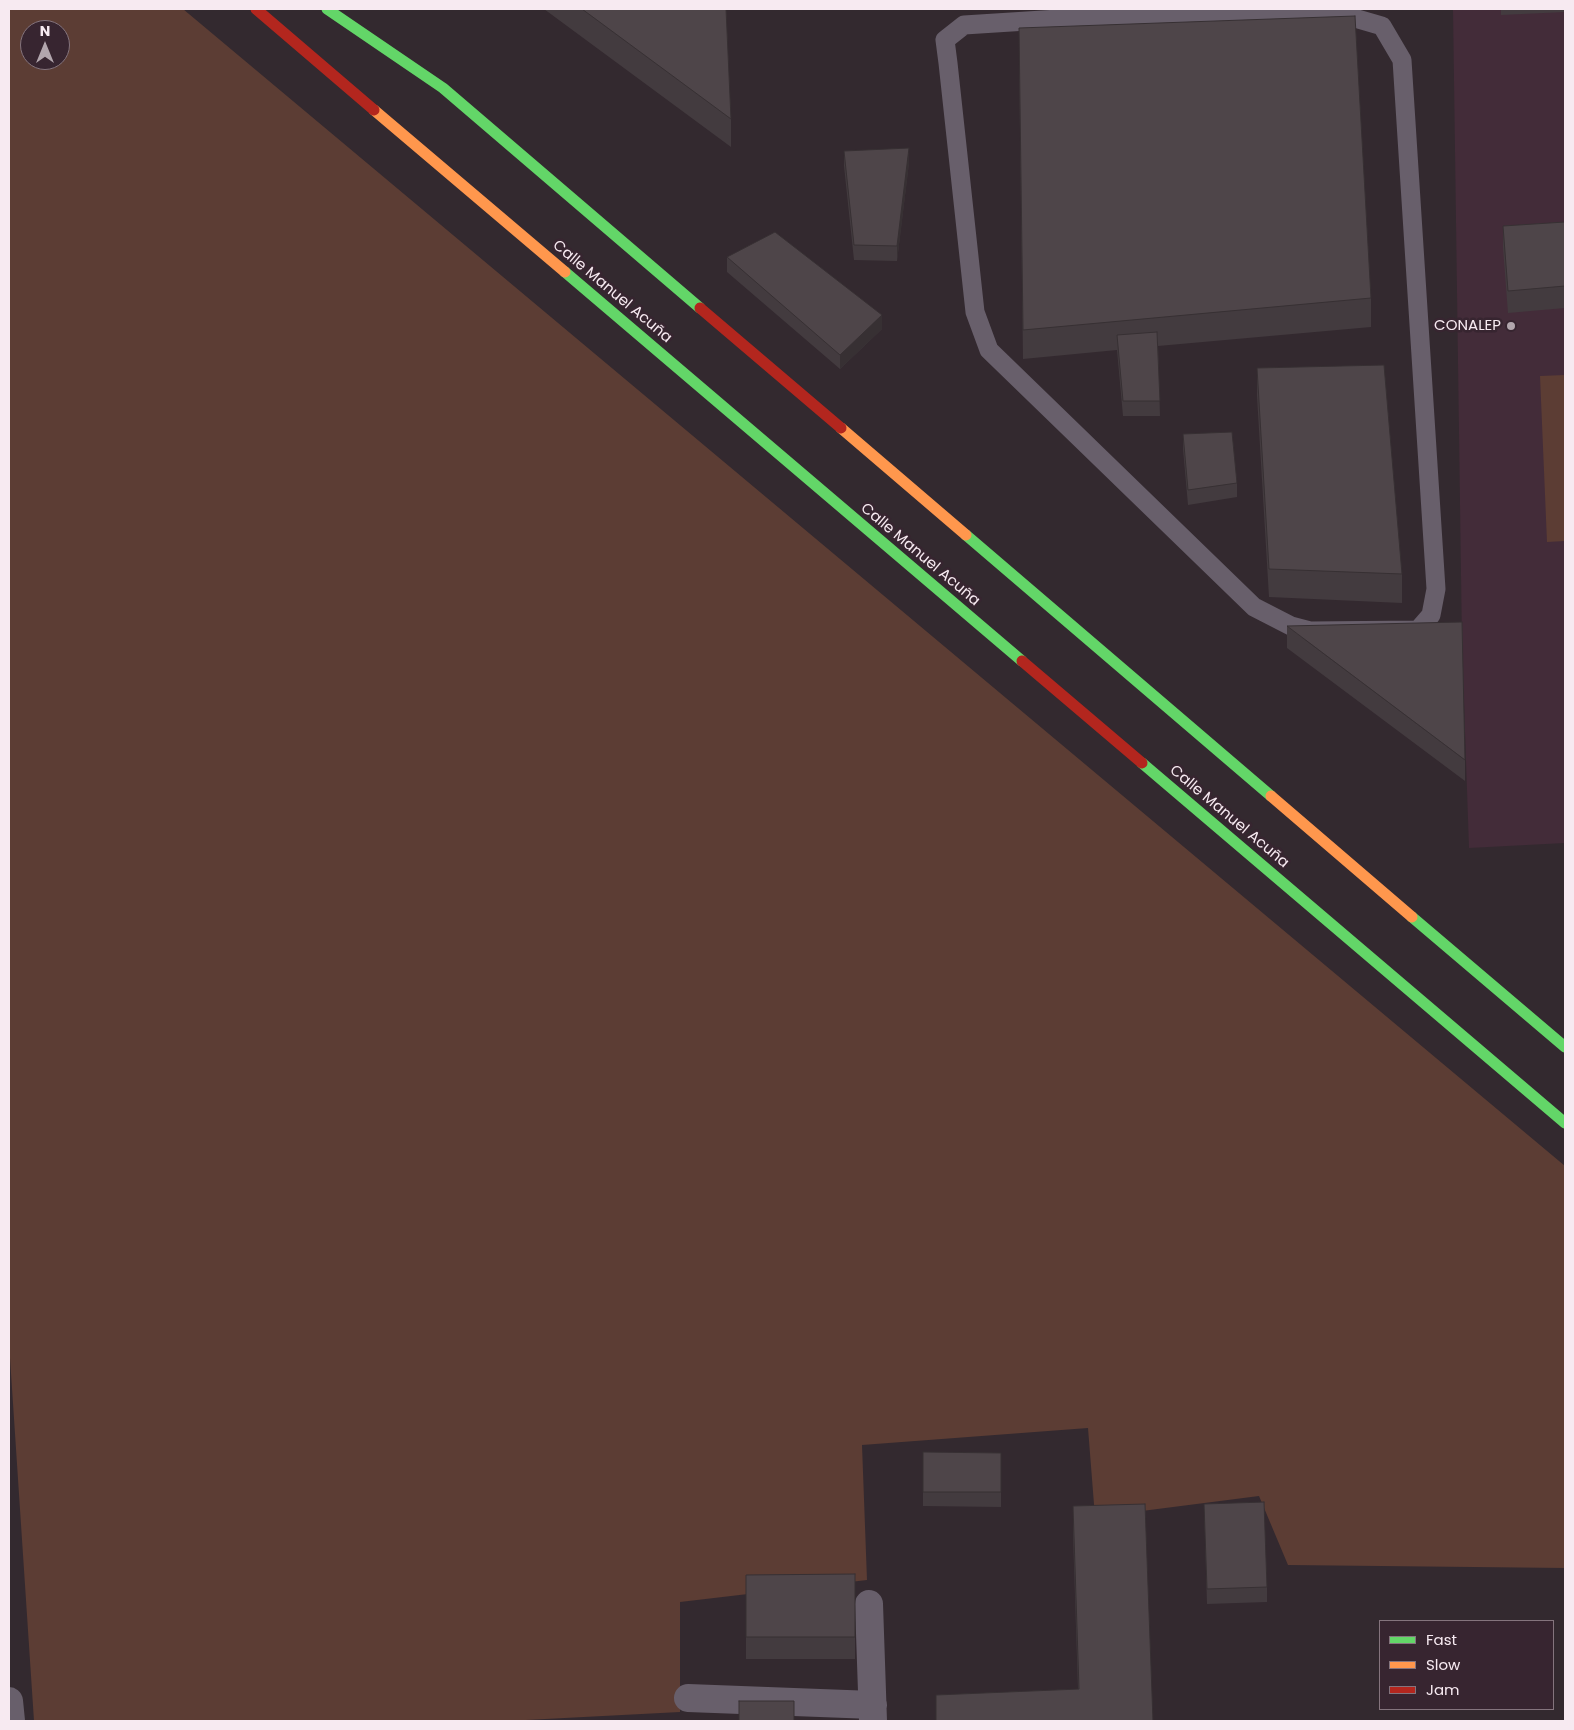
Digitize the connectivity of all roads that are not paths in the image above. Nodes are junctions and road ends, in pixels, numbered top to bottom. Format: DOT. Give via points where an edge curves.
graph roads {
  1 [pos="256,9"];
  2 [pos="327,9"];
  3 [pos="1075,13"];
  4 [pos="1565,1047"];
  5 [pos="1565,1124"];
  6 [pos="869,1604"];
  7 [pos="688,1698"];
  8 [pos="9,1701"];
  9 [pos="873,1713"];
  10 [pos="10,1721"];
  1 -- 5 [label="main road, Calle Manuel Acuña"];
  2 -- 4 [label="main road" via="443,88"];
  3 -- 3 [label="lane" via="1351,17 1382,26 1402,60 1436,589 1430,614 1418,630 1310,632 1254,607 989,350 975,312 945,40 964,25"];
  6 -- 9 [label="street"];
  7 -- 9 [label="street"];
  8 -- 10 [label="street"];
}
